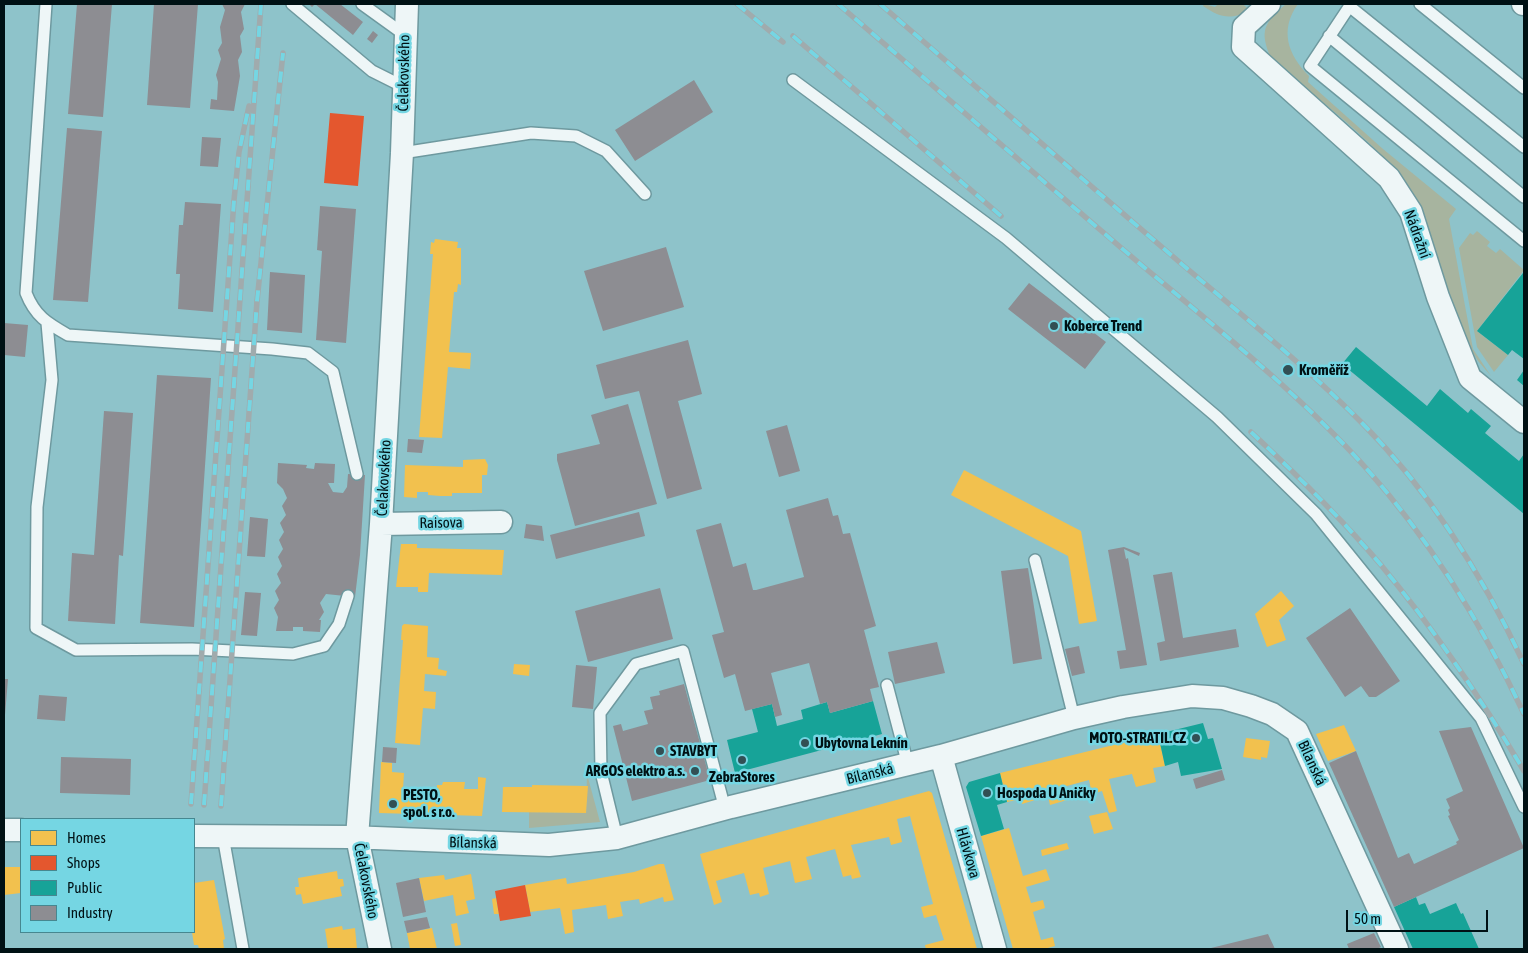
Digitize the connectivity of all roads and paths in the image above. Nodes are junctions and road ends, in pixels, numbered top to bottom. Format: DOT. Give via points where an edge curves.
graph roads {
  1 [pos="46,4"];
  2 [pos="292,4"];
  3 [pos="362,4"];
  4 [pos="407,4"];
  5 [pos="1269,4"];
  6 [pos="1420,4"];
  7 [pos="1350,5"];
  8 [pos="405,34"];
  9 [pos="1329,36"];
  10 [pos="793,80"];
  11 [pos="404,87"];
  12 [pos="1524,88"];
  13 [pos="1524,147"];
  14 [pos="402,153"];
  15 [pos="645,194"];
  16 [pos="1524,197"];
  17 [pos="1524,241"];
  18 [pos="47,323"];
  19 [pos="1524,422"];
  20 [pos="357,474"];
  21 [pos="501,522"];
  22 [pos="381,524"];
  23 [pos="1035,560"];
  24 [pos="348,596"];
  25 [pos="887,685"];
  26 [pos="1074,718"];
  27 [pos="941,756"];
  28 [pos="908,765"];
  29 [pos="1524,807"];
  30 [pos="725,809"];
  31 [pos="4,830"];
  32 [pos="20,830"];
  33 [pos="195,836"];
  34 [pos="223,836"];
  35 [pos="357,837"];
  36 [pos="617,838"];
  37 [pos="243,949"];
  38 [pos="380,949"];
  39 [pos="995,949"];
  40 [pos="1397,949"];
  1 -- 18 [label="lane" via="26,293 32,309"];
  2 -- 11 [label="lane" via="372,71"];
  3 -- 8 [label="lane"];
  4 -- 8 [label="street, Čelakovského"];
  5 -- 19 [label="street, Nádražní" via="1244,27 1243,47 1389,178 1411,212 1438,297 1470,378"];
  6 -- 12 [label="lane"];
  7 -- 9 [label="lane"];
  7 -- 13 [label="lane"];
  8 -- 11 [label="street, Čelakovského"];
  9 -- 16 [label="lane"];
  9 -- 17 [label="lane" via="1310,66"];
  10 -- 29 [label="lane" via="1006,238 1217,417 1316,514 1481,718"];
  11 -- 14 [label="street, Čelakovského"];
  14 -- 15 [label="lane" via="531,133 576,136 606,151"];
  14 -- 22 [label="street, Čelakovského"];
  18 -- 20 [label="lane" via="68,335 308,353 333,372"];
  18 -- 24 [label="lane" via="52,380 37,507 36,628 76,650 293,654 324,646 339,624"];
  21 -- 22 [label="street, Raisova"];
  22 -- 35 [label="street, Čelakovského"];
  23 -- 26 [label="lane"];
  25 -- 28 [label="lane"];
  26 -- 27 [label="street, Bílanská"];
  26 -- 40 [label="street, Bílanská" via="1192,696 1224,698 1272,714 1285,722 1297,731"];
  27 -- 28 [label="street, Bílanská"];
  27 -- 39 [label="street, Hlávkova"];
  28 -- 30 [label="street, Bílanská"];
  30 -- 36 [label="street, Bílanská"];
  30 -- 36 [label="lane" via="683,652 636,664 600,713 601,772"];
  31 -- 32 [label="street"];
  33 -- 34 [label="street, Bílanská"];
  34 -- 35 [label="street, Bílanská"];
  34 -- 37 [label="lane"];
  35 -- 36 [label="street, Bílanská" via="549,845"];
  35 -- 38 [label="street, Čelakovského"];
}
